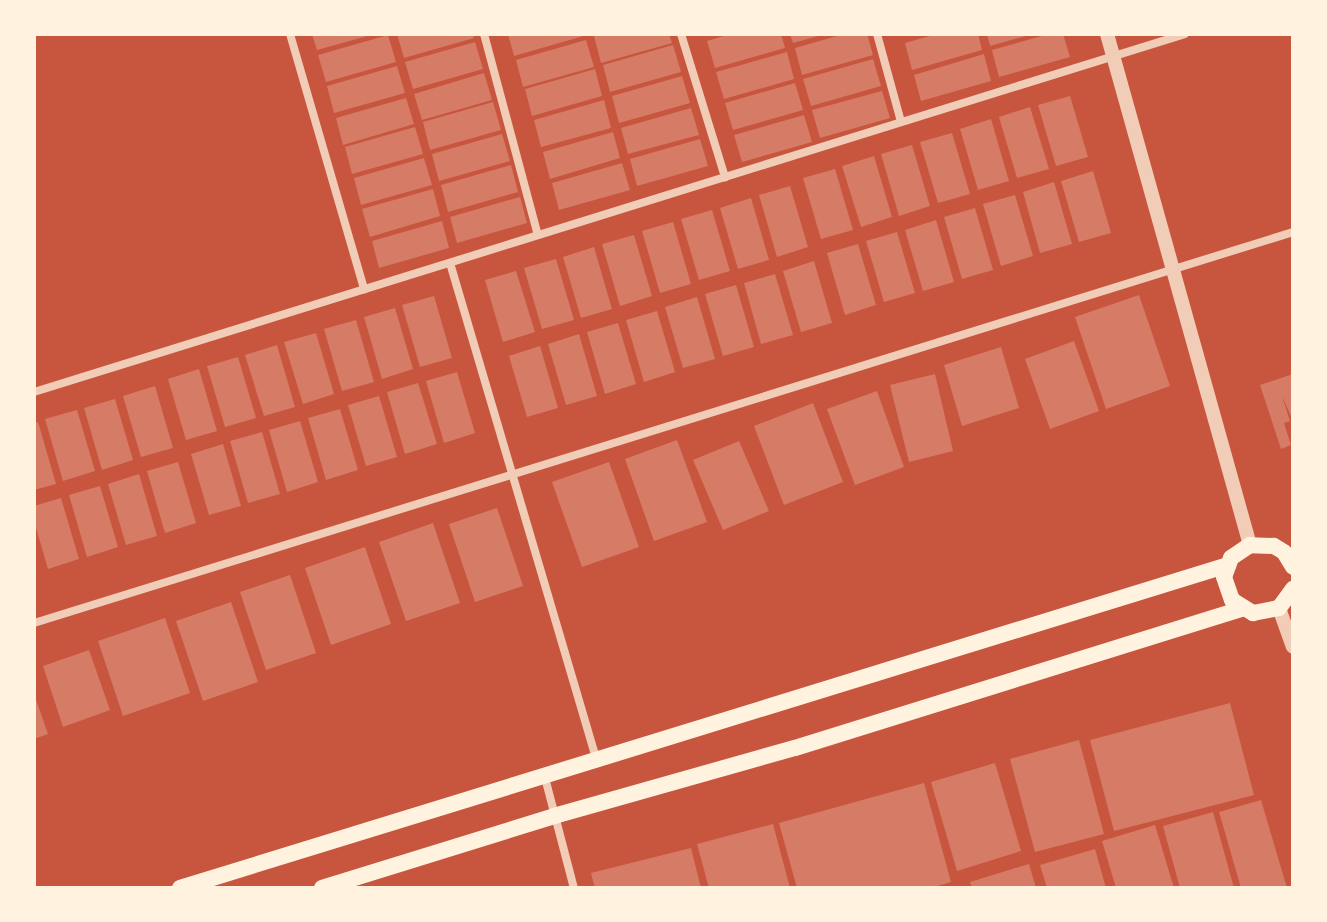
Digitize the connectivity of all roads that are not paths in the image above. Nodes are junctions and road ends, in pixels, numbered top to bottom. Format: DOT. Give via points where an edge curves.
graph roads {
  1 [pos="290,34"];
  2 [pos="484,34"];
  3 [pos="681,34"];
  4 [pos="877,34"];
  5 [pos="1107,34"];
  6 [pos="1185,34"];
  7 [pos="1114,56"];
  8 [pos="901,122"];
  9 [pos="725,177"];
  10 [pos="1293,232"];
  11 [pos="538,235"];
  12 [pos="450,263"];
  13 [pos="1171,269"];
  14 [pos="364,289"];
  15 [pos="34,392"];
  16 [pos="510,474"];
  17 [pos="1250,545"];
  18 [pos="1288,551"];
  19 [pos="1228,565"];
  20 [pos="1293,567"];
  21 [pos="1289,597"];
  22 [pos="1241,609"];
  23 [pos="34,623"];
  24 [pos="1293,647"];
  25 [pos="596,758"];
  26 [pos="544,774"];
  27 [pos="554,816"];
  28 [pos="180,888"];
  29 [pos="322,888"];
  30 [pos="574,888"];
  1 -- 14 [label="street"];
  2 -- 11 [label="street"];
  3 -- 9 [label="street"];
  4 -- 8 [label="street"];
  5 -- 7 [label="street"];
  6 -- 7 [label="street"];
  7 -- 8 [label="street"];
  7 -- 13 [label="street"];
  8 -- 9 [label="street"];
  9 -- 11 [label="street"];
  10 -- 13 [label="street"];
  11 -- 12 [label="street"];
  12 -- 14 [label="street"];
  12 -- 16 [label="street"];
  13 -- 16 [label="street"];
  13 -- 17 [label="street"];
  14 -- 15 [label="street"];
  16 -- 23 [label="street"];
  16 -- 25 [label="street"];
  17 -- 18 [label="main road"];
  17 -- 19 [label="main road"];
  18 -- 20 [label="main road"];
  19 -- 22 [label="main road" via="1226,589"];
  19 -- 25 [label="main road"];
  21 -- 22 [label="main road" via="1267,613"];
  21 -- 24 [label="street"];
  22 -- 27 [label="main road" via="795,748"];
  25 -- 26 [label="main road"];
  26 -- 27 [label="street"];
  26 -- 28 [label="main road"];
  27 -- 29 [label="main road"];
  27 -- 30 [label="street"];
}
